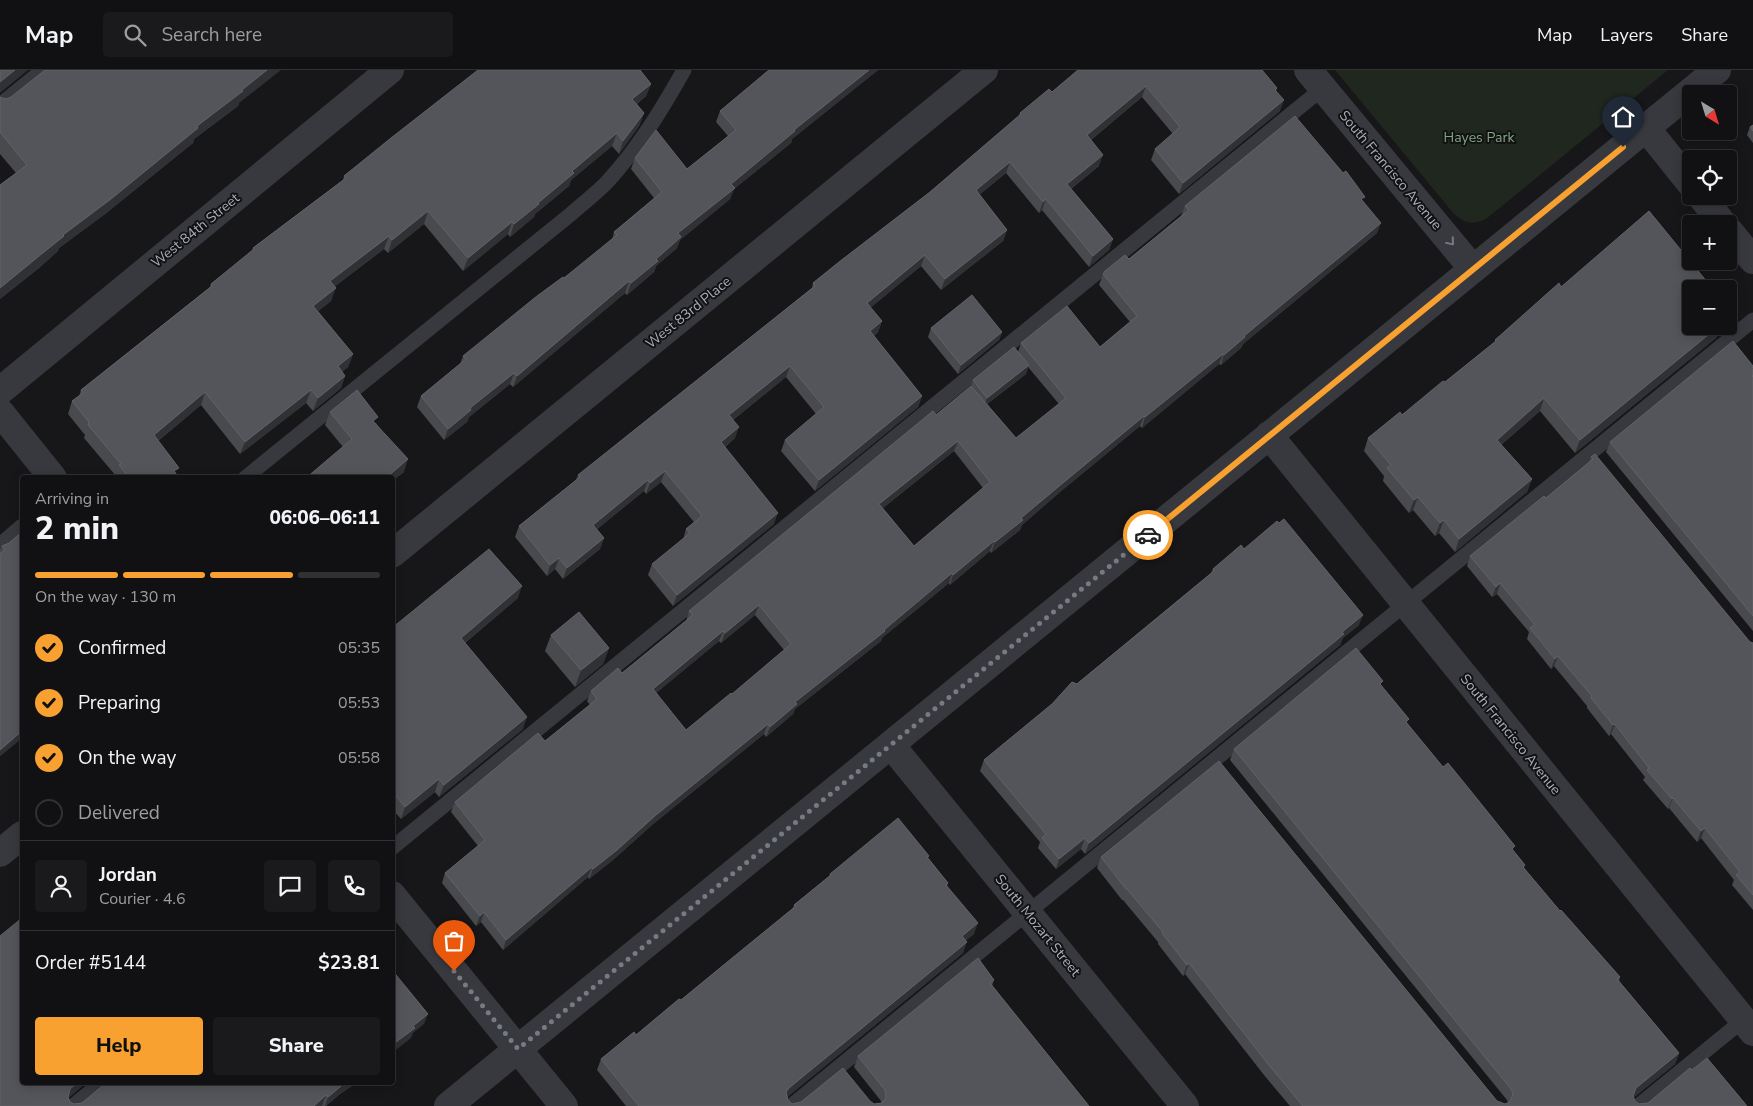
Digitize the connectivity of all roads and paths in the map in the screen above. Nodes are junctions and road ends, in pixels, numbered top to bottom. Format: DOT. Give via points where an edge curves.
graph roads {
  1 [pos="42,70"];
  2 [pos="390,70"];
  3 [pos="684,70"];
  4 [pos="984,70"];
  5 [pos="1717,70"];
  6 [pos="1316,79"];
  7 [pos="0,105"];
  8 [pos="1646,128"];
  9 [pos="1682,173"];
  10 [pos="1708,205"];
  11 [pos="1716,215"];
  12 [pos="1737,240"];
  13 [pos="1753,260"];
  14 [pos="1473,269"];
  15 [pos="1753,320"];
  16 [pos="0,391"];
  17 [pos="0,412"];
  18 [pos="1269,435"];
  19 [pos="51,475"];
  20 [pos="249,475"];
  21 [pos="20,528"];
  22 [pos="0,545"];
  23 [pos="395,552"];
  24 [pos="1406,604"];
  25 [pos="891,745"];
  26 [pos="20,837"];
  27 [pos="395,846"];
  28 [pos="0,853"];
  29 [pos="395,899"];
  30 [pos="1028,913"];
  31 [pos="1750,1021"];
  32 [pos="518,1049"];
  33 [pos="841,1066"];
  34 [pos="852,1080"];
  35 [pos="98,1085"];
  36 [pos="73,1106"];
  37 [pos="448,1106"];
  38 [pos="564,1106"];
  39 [pos="791,1106"];
  40 [pos="1186,1106"];
  41 [pos="1638,1106"];
  1 -- 7 [label="lane"];
  2 -- 16 [label="street, West 84th Street"];
  3 -- 20 [label="lane" via="657,117 607,182"];
  4 -- 23 [label="street, West 83rd Place"];
  5 -- 8 [label="street"];
  6 -- 14 [label="street, South Francisco Avenue, one-way"];
  6 -- 27 [label="lane"];
  8 -- 9 [label="street"];
  8 -- 14 [label="street"];
  10 -- 11 [label="street"];
  12 -- 13 [label="street"];
  14 -- 18 [label="street"];
  15 -- 24 [label="lane" via="1596,455"];
  17 -- 19 [label="street"];
  18 -- 24 [label="street, South Francisco Avenue"];
  18 -- 25 [label="street"];
  21 -- 22 [label="lane"];
  24 -- 30 [label="lane" via="1220,763"];
  24 -- 31 [label="street, South Francisco Avenue"];
  25 -- 30 [label="street, South Mozart Street"];
  25 -- 32 [label="street"];
  26 -- 28 [label="street"];
  29 -- 32 [label="street"];
  30 -- 33 [label="lane"];
  30 -- 40 [label="street, South Mozart Street"];
  31 -- 41 [label="lane"];
  32 -- 37 [label="street"];
  32 -- 38 [label="street"];
  33 -- 34 [label="lane"];
  33 -- 39 [label="lane"];
  35 -- 36 [label="lane"];
}
